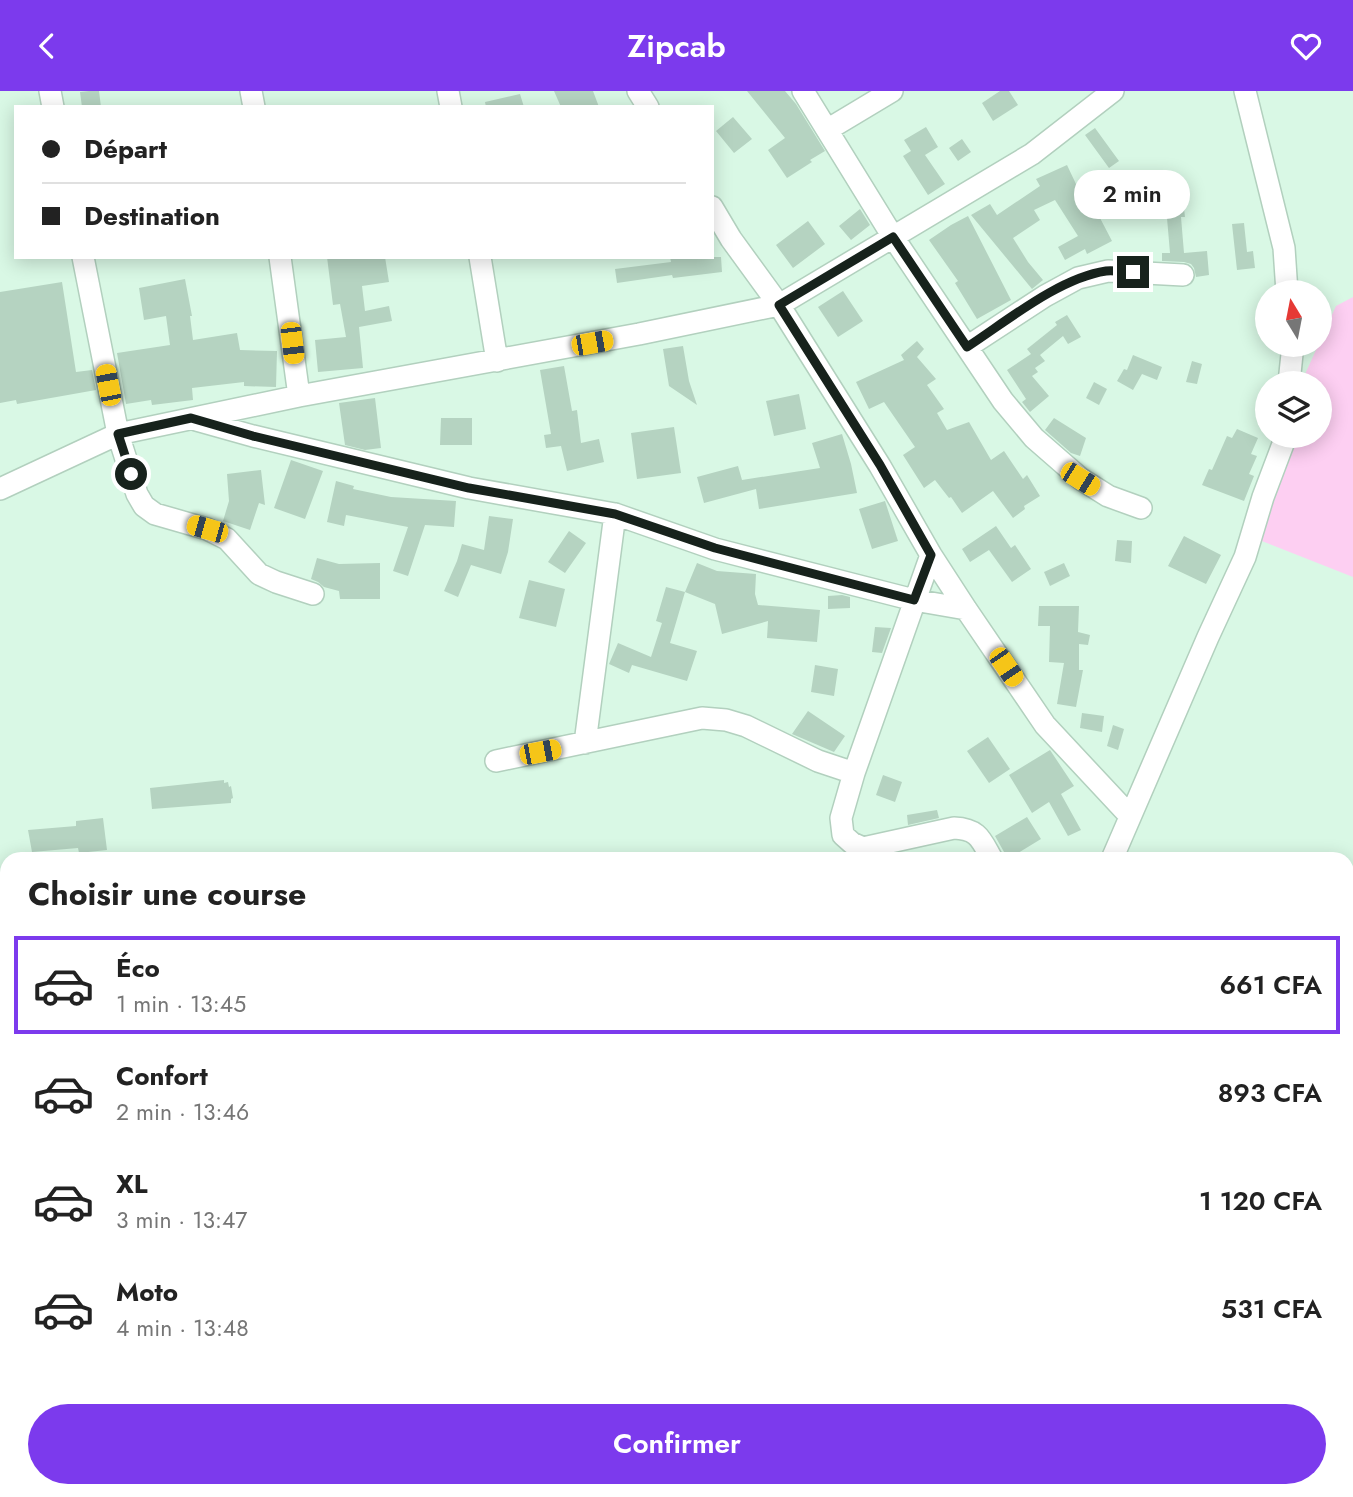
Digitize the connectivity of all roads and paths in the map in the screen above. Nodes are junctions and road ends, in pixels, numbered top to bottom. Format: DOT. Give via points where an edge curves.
graph roads {
  1 [pos="803,91"];
  2 [pos="892,91"];
  3 [pos="1113,91"];
  4 [pos="1245,91"];
  5 [pos="827,130"];
  6 [pos="714,210"];
  7 [pos="893,237"];
  8 [pos="83,259"];
  9 [pos="280,259"];
  10 [pos="480,259"];
  11 [pos="1183,275"];
  12 [pos="1286,280"];
  13 [pos="779,305"];
  14 [pos="967,347"];
  15 [pos="497,361"];
  16 [pos="299,396"];
  17 [pos="191,418"];
  18 [pos="118,434"];
  19 [pos="1281,448"];
  20 [pos="0,489"];
  21 [pos="1141,508"];
  22 [pos="615,514"];
  23 [pos="931,555"];
  24 [pos="313,594"];
  25 [pos="914,600"];
  26 [pos="966,609"];
  27 [pos="585,743"];
  28 [pos="496,761"];
  29 [pos="854,773"];
  30 [pos="1130,816"];
  31 [pos="988,852"];
  32 [pos="1115,852"];
  1 -- 5 [label="street"];
  2 -- 5 [label="street"];
  3 -- 7 [label="street" via="1032,154"];
  4 -- 12 [label="street" via="1284,248"];
  5 -- 7 [label="street"];
  6 -- 13 [label="street"];
  7 -- 13 [label="street"];
  7 -- 14 [label="street"];
  8 -- 18 [label="street"];
  9 -- 16 [label="street"];
  10 -- 15 [label="street"];
  11 -- 14 [label="street" via="1108,271 1079,278"];
  13 -- 15 [label="street"];
  13 -- 23 [label="street"];
  14 -- 21 [label="street" via="1034,438 1080,479"];
  15 -- 16 [label="street"];
  16 -- 17 [label="street"];
  17 -- 18 [label="street"];
  17 -- 22 [label="street" via="469,488"];
  18 -- 20 [label="street"];
  18 -- 24 [label="street" via="144,506 227,539 259,574"];
  19 -- 30 [label="street" via="1245,557"];
  22 -- 25 [label="street" via="715,548"];
  22 -- 27 [label="street"];
  23 -- 25 [label="street"];
  23 -- 26 [label="street"];
  25 -- 26 [label="street"];
  25 -- 29 [label="street"];
  26 -- 30 [label="street" via="1045,725"];
  27 -- 28 [label="street"];
  27 -- 29 [label="street" via="702,718 726,720"];
  29 -- 31 [label="street" via="841,818 843,835 852,843 863,848 954,828 968,829"];
  30 -- 32 [label="street"];
}
